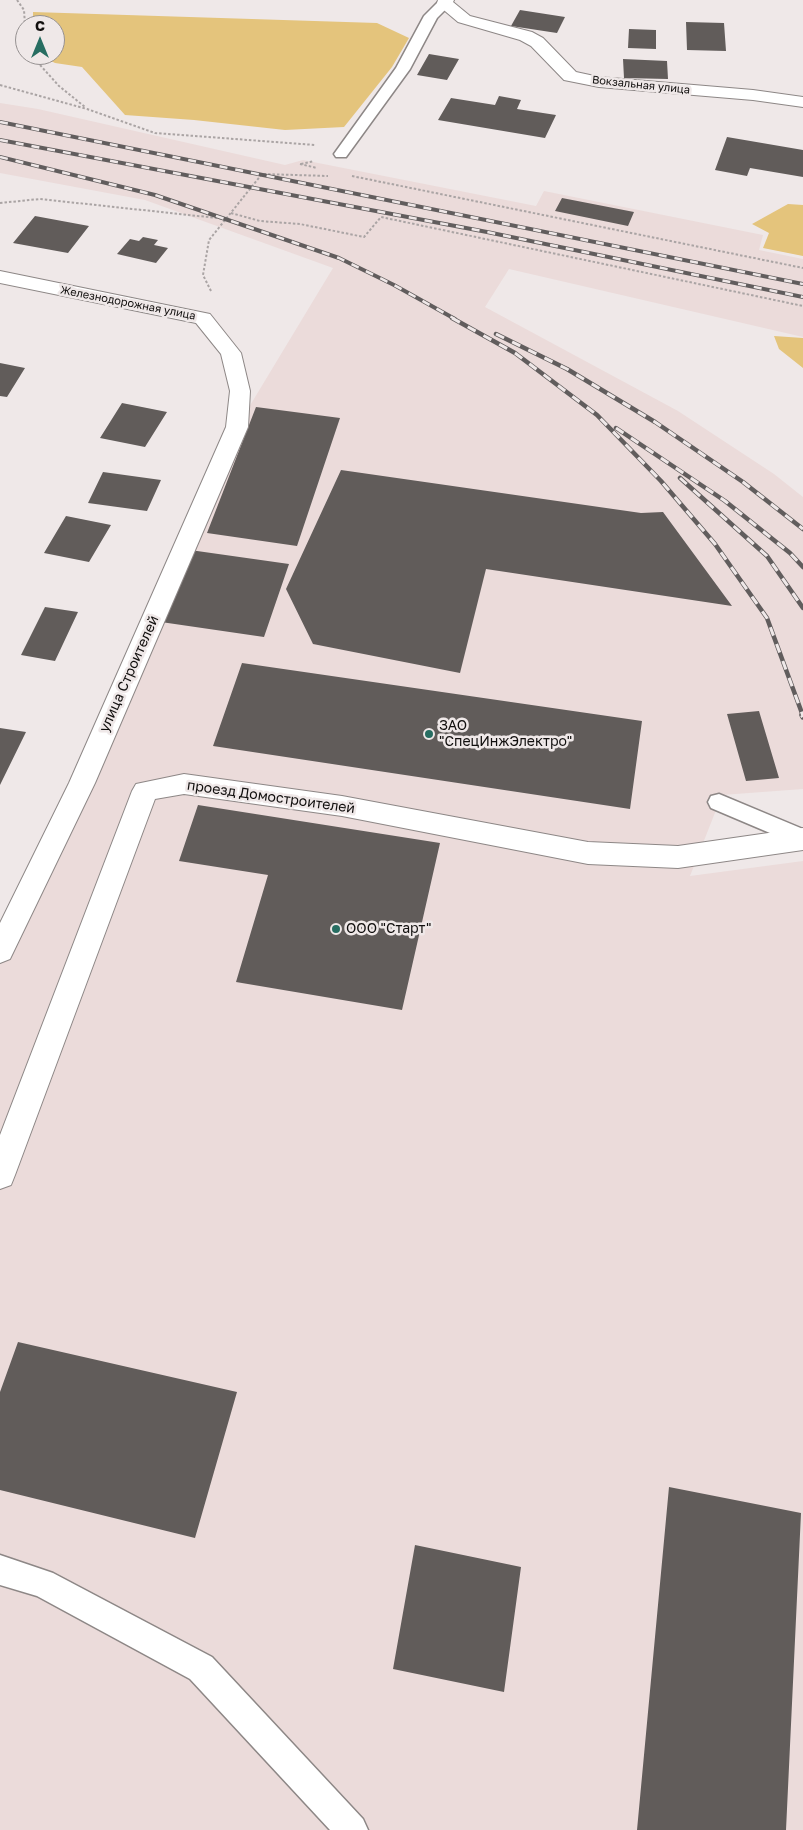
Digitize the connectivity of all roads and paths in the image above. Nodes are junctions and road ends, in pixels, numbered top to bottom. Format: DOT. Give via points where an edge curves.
graph roads {
  1 [pos="17,0"];
  2 [pos="445,2"];
  3 [pos="24,15"];
  4 [pos="40,65"];
  5 [pos="0,85"];
  6 [pos="803,102"];
  7 [pos="87,109"];
  8 [pos="343,151"];
  9 [pos="345,175"];
  10 [pos="335,176"];
  11 [pos="354,176"];
  12 [pos="0,203"];
  13 [pos="231,213"];
  14 [pos="226,219"];
  15 [pos="209,240"];
  16 [pos="803,268"];
  17 [pos="0,277"];
  18 [pos="803,306"];
  19 [pos="240,391"];
  20 [pos="720,802"];
  21 [pos="803,838"];
  22 [pos="0,951"];
  23 [pos="0,1176"];
  24 [pos="0,1570"];
  25 [pos="352,1830"];
  1 -- 3 [label="path"];
  2 -- 6 [label="street, Вокзальная улица" via="464,19 537,42 570,76 608,83"];
  2 -- 8 [label="lane" via="431,16 402,69"];
  4 -- 7 [label="path"];
  5 -- 7 [label="path"];
  7 -- 8 [label="path" via="155,133"];
  8 -- 11 [label="path" via="364,165"];
  9 -- 11 [label="path"];
  10 -- 13 [label="path" via="262,174"];
  11 -- 16 [label="path"];
  12 -- 14 [label="path" via="40,199"];
  13 -- 14 [label="path"];
  13 -- 18 [label="path" via="260,221 300,224 364,237 381,217"];
  14 -- 15 [label="path"];
  17 -- 19 [label="street, Железнодорожная улица" via="203,318 231,353"];
  19 -- 22 [label="street, улица Строителей" via="237,427 82,782"];
  20 -- 21 [label="lane"];
  21 -- 23 [label="street, проезд Домостроителей" via="678,857 588,853 333,804 184,784 145,790"];
  24 -- 25 [label="lane" via="43,1583 201,1668"];
}
